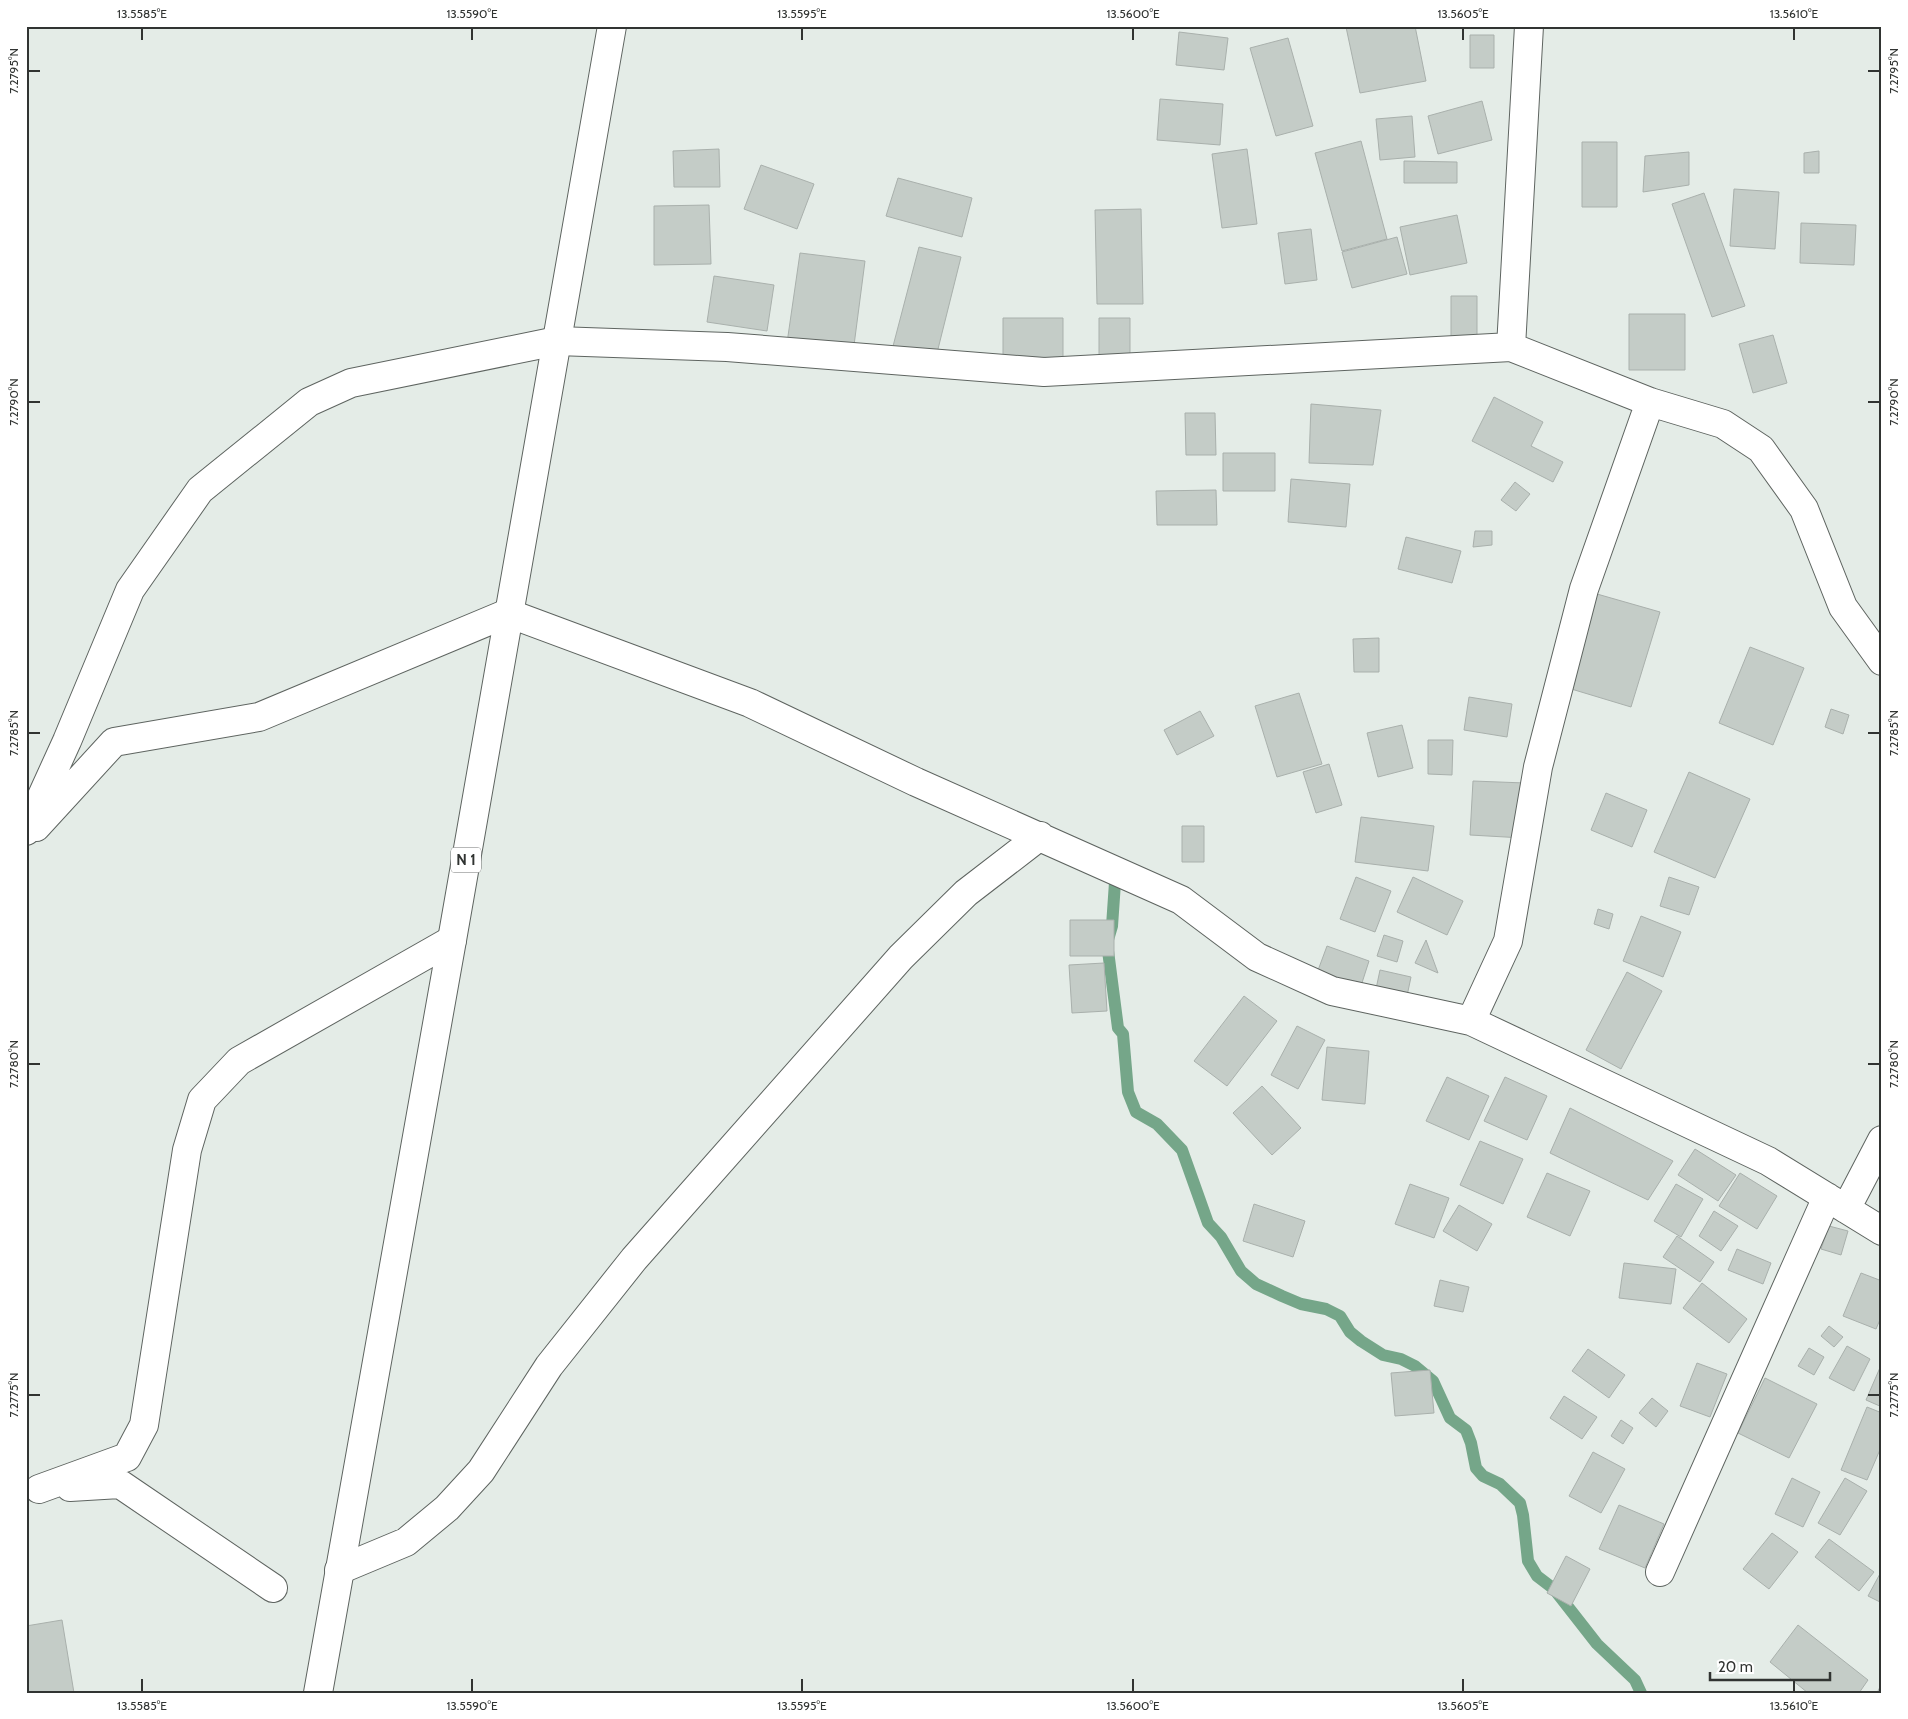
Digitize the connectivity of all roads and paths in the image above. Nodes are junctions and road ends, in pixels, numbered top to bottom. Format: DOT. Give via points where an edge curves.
graph roads {
  1 [pos="612,26"];
  2 [pos="1529,26"];
  3 [pos="557,341"];
  4 [pos="1511,347"];
  5 [pos="1650,402"];
  6 [pos="508,613"];
  7 [pos="1882,661"];
  8 [pos="26,831"];
  9 [pos="1040,836"];
  10 [pos="26,838"];
  11 [pos="452,940"];
  12 [pos="1471,1021"];
  13 [pos="1882,1140"];
  14 [pos="1836,1203"];
  15 [pos="1882,1231"];
  16 [pos="32,1489"];
  17 [pos="339,1570"];
  18 [pos="1660,1572"];
  19 [pos="272,1588"];
  20 [pos="318,1693"];
  1 -- 3 [label="main road, N 1"];
  2 -- 4 [label="main road"];
  3 -- 4 [label="main road" via="727,347 1044,372"];
  3 -- 6 [label="main road, N 1"];
  3 -- 8 [label="main road" via="351,383 309,402 200,490 130,590"];
  4 -- 5 [label="main road"];
  5 -- 7 [label="main road" via="1723,424 1761,449 1804,510 1843,607"];
  5 -- 12 [label="main road" via="1582,598 1538,767 1508,941"];
  6 -- 9 [label="main road" via="750,703 916,782"];
  6 -- 10 [label="main road" via="259,717 114,742"];
  6 -- 11 [label="main road, N 1"];
  9 -- 12 [label="main road" via="1181,900 1257,957 1332,991"];
  9 -- 17 [label="main road" via="966,893 901,957 634,1259 549,1366 481,1471 447,1508 406,1542"];
  11 -- 16 [label="main road" via="240,1061 202,1100 187,1150 144,1425 127,1457"];
  11 -- 17 [label="main road, N 1"];
  12 -- 14 [label="main road" via="1768,1161"];
  13 -- 14 [label="main road"];
  14 -- 15 [label="main road"];
  14 -- 18 [label="main road"];
  16 -- 19 [label="main road" via="120,1484"];
  17 -- 20 [label="main road, N 1"];
}
